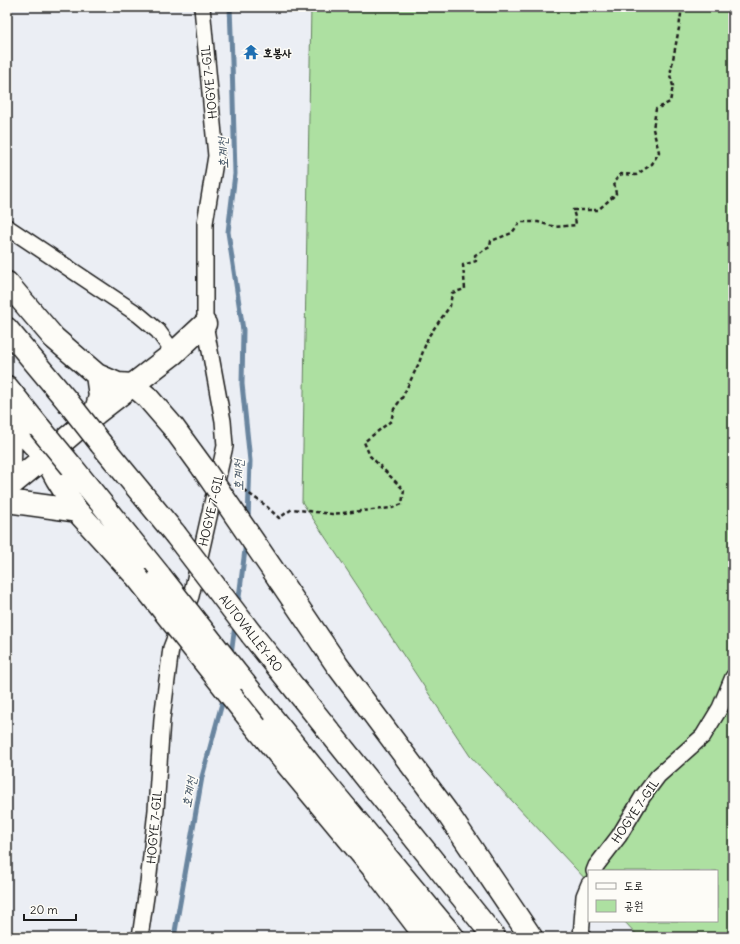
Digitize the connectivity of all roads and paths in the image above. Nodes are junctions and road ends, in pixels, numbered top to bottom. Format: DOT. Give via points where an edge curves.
graph roads {
  1 [pos="202,7"];
  2 [pos="682,7"];
  3 [pos="7,227"];
  4 [pos="7,283"];
  5 [pos="205,324"];
  6 [pos="7,329"];
  7 [pos="174,353"];
  8 [pos="97,375"];
  9 [pos="133,385"];
  10 [pos="7,387"];
  11 [pos="9,408"];
  12 [pos="96,414"];
  13 [pos="45,457"];
  14 [pos="7,468"];
  15 [pos="211,471"];
  16 [pos="7,488"];
  17 [pos="7,501"];
  18 [pos="77,511"];
  19 [pos="733,676"];
  20 [pos="594,870"];
  21 [pos="588,886"];
  22 [pos="140,937"];
  23 [pos="426,937"];
  24 [pos="453,937"];
  25 [pos="494,937"];
  26 [pos="531,937"];
  27 [pos="581,937"];
  1 -- 5 [label="street, HOGYE 7-GIL" via="216,156 205,223"];
  2 -- 15 [label="path" via="670,75 673,86 670,102 656,109 653,129 659,152 652,164 636,175 621,174 614,182 616,194 598,210 573,210 576,225 555,227 538,222 520,222 512,233 490,241 490,247 475,255 476,262 463,265 465,289 452,292 450,306 428,337 419,362 394,409 391,421 364,442 370,456 404,490 402,504 392,508 332,514 292,509 279,518 265,505"];
  3 -- 7 [label="street" via="139,315 158,331"];
  4 -- 8 [label="main road" via="54,338"];
  5 -- 7 [label="main road"];
  5 -- 15 [label="street, HOGYE 7-GIL" via="223,421 225,446"];
  6 -- 25 [label="main road, AUTOVALLEY-RO, bridge" via="175,534 252,635"];
  7 -- 9 [label="main road"];
  8 -- 9 [label="main road" via="118,384"];
  8 -- 12 [label="main road" via="100,396"];
  9 -- 12 [label="main road"];
  9 -- 15 [label="main road" via="147,397"];
  10 -- 24 [label="main road, bridge" via="320,777"];
  11 -- 13 [label="main road" via="22,432"];
  11 -- 14 [label="main road" via="10,462"];
  12 -- 13 [label="main road"];
  13 -- 16 [label="main road"];
  13 -- 18 [label="main road"];
  15 -- 22 [label="street, HOGYE 7-GIL" via="191,596 171,648 162,719 156,810"];
  15 -- 26 [label="main road, bridge" via="337,665 446,811"];
  17 -- 18 [label="main road"];
  18 -- 23 [label="main road, bridge" via="136,576 256,727 374,869"];
  19 -- 20 [label="street, HOGYE 7-GIL" via="720,708 703,736 658,776"];
  21 -- 27 [label="street" via="584,896"];
}
